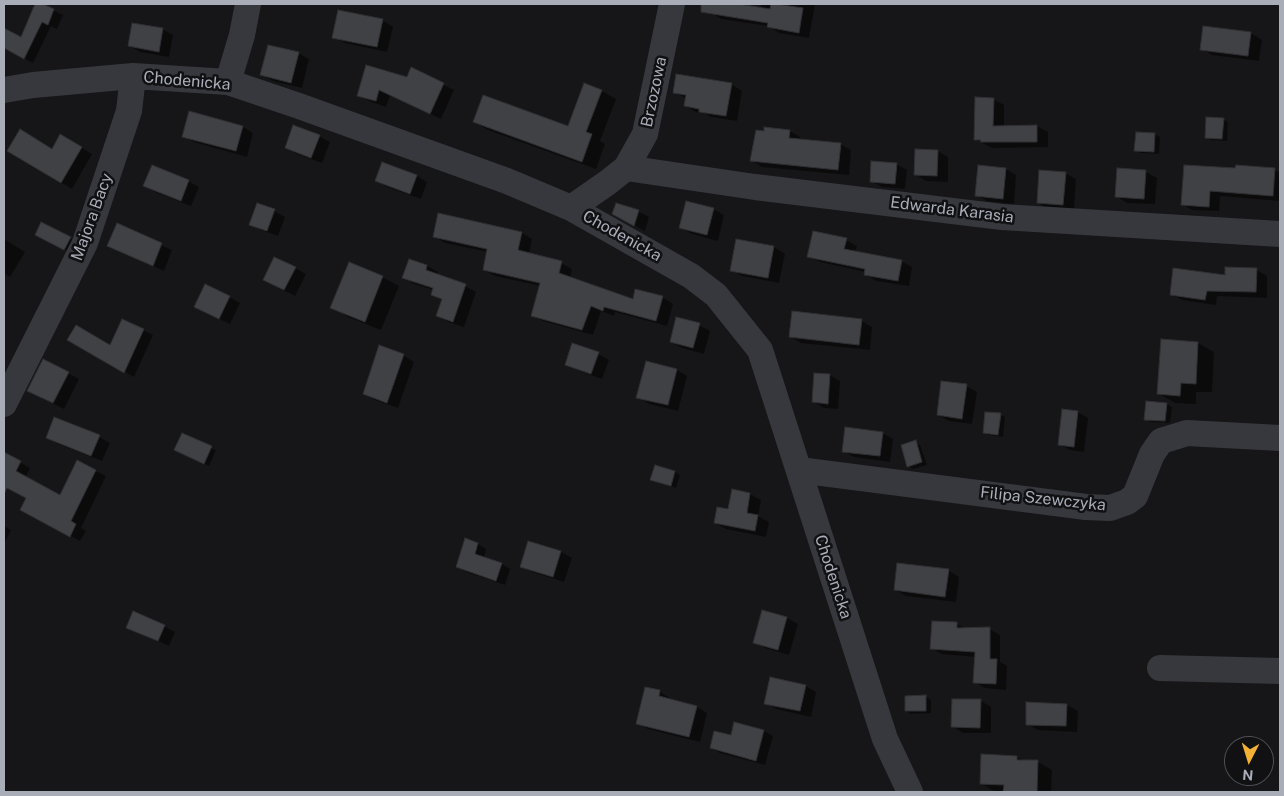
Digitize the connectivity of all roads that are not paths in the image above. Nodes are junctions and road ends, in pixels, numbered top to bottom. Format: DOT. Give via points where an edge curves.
graph roads {
  1 [pos="248,4"];
  2 [pos="672,4"];
  3 [pos="133,76"];
  4 [pos="228,82"];
  5 [pos="4,90"];
  6 [pos="626,168"];
  7 [pos="571,208"];
  8 [pos="1280,234"];
  9 [pos="4,404"];
  10 [pos="1280,438"];
  11 [pos="799,470"];
  12 [pos="1160,668"];
  13 [pos="1280,671"];
  14 [pos="910,792"];
  1 -- 4 [label="street"];
  2 -- 6 [label="street, Brzozowa" via="645,134"];
  3 -- 4 [label="street, Chodenicka"];
  3 -- 5 [label="street, Chodenicka"];
  3 -- 9 [label="street, Majora Bacy" via="129,111 86,243"];
  4 -- 7 [label="street, Chodenicka" via="498,178"];
  6 -- 7 [label="street, Brzozowa"];
  6 -- 8 [label="street, Edwarda Karasia" via="1002,217"];
  7 -- 11 [label="street, Chodenicka" via="691,276 716,295 732,313 760,350"];
  10 -- 11 [label="street, Filipa Szewczyka" via="1187,433 1162,441 1152,454 1135,496 1110,508"];
  11 -- 14 [label="street, Chodenicka" via="885,739"];
  12 -- 13 [label="street"];
}
